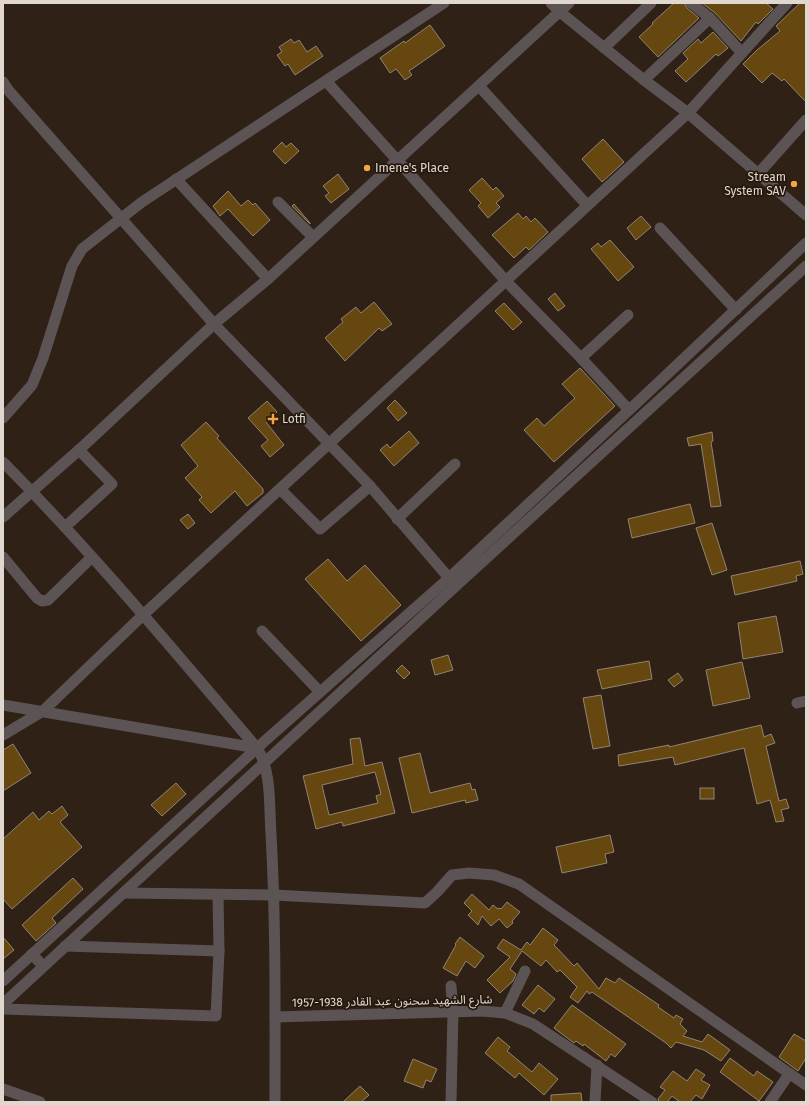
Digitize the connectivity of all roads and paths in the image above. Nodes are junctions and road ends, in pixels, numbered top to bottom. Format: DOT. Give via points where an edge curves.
graph roads {
  1 [pos="444,3"];
  2 [pos="551,3"];
  3 [pos="569,3"];
  4 [pos="651,3"];
  5 [pos="691,3"];
  6 [pos="786,3"];
  7 [pos="560,12"];
  8 [pos="710,18"];
  9 [pos="604,48"];
  10 [pos="742,53"];
  11 [pos="644,80"];
  12 [pos="326,81"];
  13 [pos="3,82"];
  14 [pos="479,86"];
  15 [pos="688,113"];
  16 [pos="806,120"];
  17 [pos="397,160"];
  18 [pos="758,174"];
  19 [pos="176,179"];
  20 [pos="278,202"];
  21 [pos="587,205"];
  22 [pos="806,215"];
  23 [pos="120,218"];
  24 [pos="660,228"];
  25 [pos="313,237"];
  26 [pos="806,243"];
  27 [pos="806,266"];
  28 [pos="268,279"];
  29 [pos="505,280"];
  30 [pos="736,310"];
  31 [pos="628,315"];
  32 [pos="214,324"];
  33 [pos="581,358"];
  34 [pos="629,410"];
  35 [pos="3,418"];
  36 [pos="329,444"];
  37 [pos="79,450"];
  38 [pos="3,462"];
  39 [pos="455,464"];
  40 [pos="370,486"];
  41 [pos="280,488"];
  42 [pos="32,492"];
  43 [pos="3,517"];
  44 [pos="397,518"];
  45 [pos="65,527"];
  46 [pos="3,557"];
  47 [pos="92,558"];
  48 [pos="453,581"];
  49 [pos="143,615"];
  50 [pos="262,631"];
  51 [pos="320,692"];
  52 [pos="3,705"];
  53 [pos="43,711"];
  54 [pos="3,735"];
  55 [pos="257,748"];
  56 [pos="264,763"];
  57 [pos="124,893"];
  58 [pos="218,894"];
  59 [pos="274,895"];
  60 [pos="65,946"];
  61 [pos="218,951"];
  62 [pos="32,954"];
  63 [pos="44,966"];
  64 [pos="525,971"];
  65 [pos="3,981"];
  66 [pos="451,986"];
  67 [pos="3,1004"];
  68 [pos="3,1009"];
  69 [pos="453,1011"];
  70 [pos="505,1013"];
  71 [pos="275,1016"];
  72 [pos="596,1065"];
  73 [pos="788,1074"];
  74 [pos="806,1085"];
  75 [pos="3,1089"];
  76 [pos="40,1102"];
  77 [pos="275,1102"];
  78 [pos="451,1102"];
  79 [pos="595,1102"];
  80 [pos="652,1102"];
  81 [pos="770,1102"];
  1 -- 12 [label="street"];
  2 -- 7 [label="street"];
  3 -- 7 [label="street"];
  4 -- 9 [label="street"];
  5 -- 8 [label="street"];
  6 -- 10 [label="street"];
  7 -- 9 [label="street"];
  7 -- 14 [label="street"];
  8 -- 10 [label="street"];
  8 -- 11 [label="street"];
  9 -- 11 [label="street"];
  10 -- 15 [label="street"];
  11 -- 15 [label="street"];
  12 -- 17 [label="street"];
  12 -- 19 [label="street"];
  13 -- 23 [label="street"];
  14 -- 17 [label="street"];
  14 -- 21 [label="street"];
  15 -- 18 [label="street"];
  15 -- 21 [label="street"];
  16 -- 18 [label="street"];
  17 -- 25 [label="street"];
  17 -- 29 [label="street"];
  18 -- 22 [label="street"];
  19 -- 23 [label="street"];
  19 -- 28 [label="street"];
  20 -- 25 [label="street"];
  21 -- 29 [label="street"];
  23 -- 32 [label="street"];
  23 -- 35 [label="street" via="82,249 72,266 32,385"];
  24 -- 30 [label="street"];
  25 -- 28 [label="street"];
  26 -- 30 [label="street"];
  27 -- 48 [label="street"];
  28 -- 32 [label="street"];
  29 -- 33 [label="street"];
  29 -- 36 [label="street"];
  30 -- 34 [label="street"];
  31 -- 33 [label="street"];
  32 -- 36 [label="street"];
  32 -- 37 [label="street"];
  33 -- 34 [label="street"];
  34 -- 48 [label="street"];
  36 -- 40 [label="street"];
  36 -- 41 [label="street"];
  37 -- 42 [label="street"];
  37 -- 45 [label="street" via="112,484"];
  38 -- 42 [label="street"];
  39 -- 44 [label="street"];
  40 -- 41 [label="street" via="320,529"];
  40 -- 44 [label="street"];
  41 -- 49 [label="street"];
  42 -- 43 [label="street"];
  42 -- 45 [label="street"];
  44 -- 48 [label="street"];
  45 -- 47 [label="street"];
  46 -- 47 [label="street" via="42,601 48,600"];
  47 -- 49 [label="street"];
  48 -- 51 [label="street"];
  48 -- 56 [label="street"];
  49 -- 53 [label="street"];
  49 -- 55 [label="street"];
  50 -- 51 [label="street"];
  51 -- 55 [label="street"];
  52 -- 53 [label="street"];
  53 -- 54 [label="street"];
  53 -- 55 [label="street"];
  55 -- 56 [label="street"];
  55 -- 62 [label="street"];
  56 -- 57 [label="street"];
  56 -- 59 [label="street" via="268,784"];
  57 -- 58 [label="street"];
  57 -- 60 [label="street"];
  58 -- 59 [label="street"];
  58 -- 61 [label="street"];
  59 -- 71 [label="street"];
  59 -- 73 [label="street" via="425,903 452,875 494,875 519,884"];
  60 -- 61 [label="street"];
  60 -- 63 [label="street"];
  61 -- 68 [label="street" via="216,1016"];
  62 -- 63 [label="street"];
  62 -- 65 [label="street"];
  63 -- 67 [label="street"];
  64 -- 70 [label="street"];
  66 -- 69 [label="street"];
  69 -- 70 [label="street, شارع الشهيد سحنون عبد القادر 1938-1957" via="482,1010"];
  69 -- 71 [label="street, شارع الشهيد سحنون عبد القادر 1938-1957"];
  69 -- 78 [label="street"];
  70 -- 72 [label="street, شارع الشهيد سحنون عبد القادر 1938-1957" via="534,1024"];
  71 -- 77 [label="street"];
  72 -- 79 [label="street"];
  72 -- 80 [label="street, شارع الشهيد سحنون عبد القادر 1938-1957"];
  73 -- 74 [label="street"];
  73 -- 81 [label="street"];
  75 -- 76 [label="street"];
}
